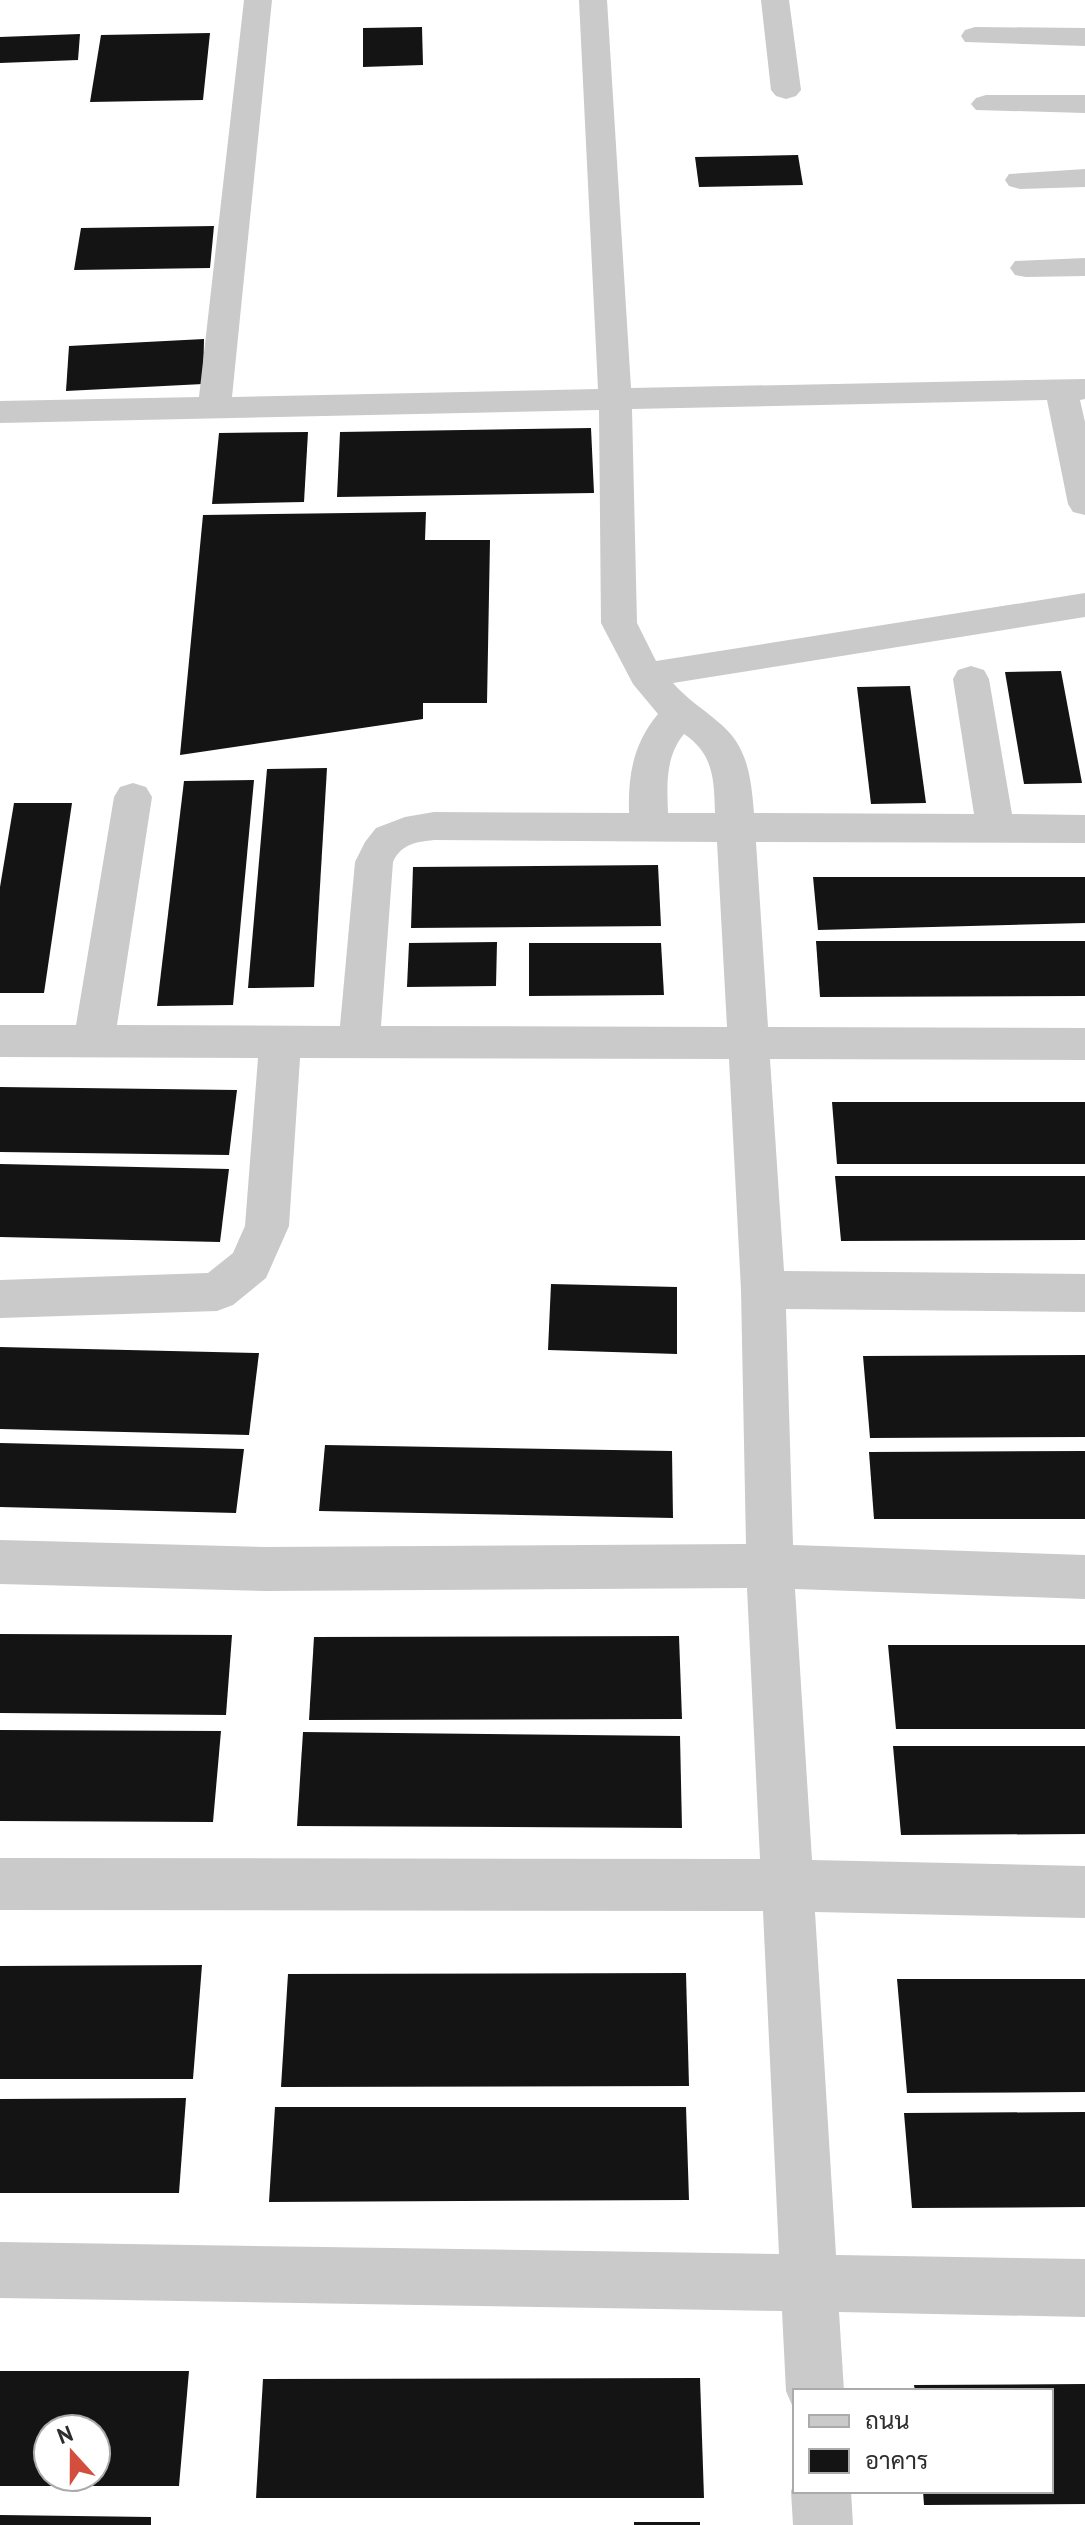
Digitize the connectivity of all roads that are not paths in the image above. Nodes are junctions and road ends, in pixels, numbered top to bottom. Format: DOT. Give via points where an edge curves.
graph roads {
  1 [pos="258,0"];
  2 [pos="593,0"];
  3 [pos="775,0"];
  4 [pos="975,36"];
  5 [pos="1085,37"];
  6 [pos="786,90"];
  7 [pos="986,104"];
  8 [pos="1085,104"];
  9 [pos="1085,178"];
  10 [pos="1020,180"];
  11 [pos="1085,267"];
  12 [pos="1026,268"];
  13 [pos="1074,390"];
  14 [pos="615,398"];
  15 [pos="214,407"];
  16 [pos="0,412"];
  17 [pos="1085,504"];
  18 [pos="1085,605"];
  19 [pos="646,675"];
  20 [pos="971,679"];
  21 [pos="680,714"];
  22 [pos="133,797"];
  23 [pos="995,828"];
  24 [pos="649,829"];
  25 [pos="736,829"];
  26 [pos="1085,829"];
  27 [pos="94,1040"];
  28 [pos="2,1041"];
  29 [pos="280,1043"];
  30 [pos="359,1044"];
  31 [pos="1085,1044"];
  32 [pos="746,1045"];
  33 [pos="763,1290"];
  34 [pos="1085,1293"];
  35 [pos="0,1299"];
  36 [pos="0,1562"];
  37 [pos="770,1566"];
  38 [pos="1085,1577"];
  39 [pos="0,1884"];
  40 [pos="787,1885"];
  41 [pos="1085,1892"];
  42 [pos="0,2270"];
  43 [pos="809,2285"];
  44 [pos="1085,2288"];
  45 [pos="815,2389"];
  46 [pos="821,2493"];
  47 [pos="823,2525"];
  1 -- 15 [label="street"];
  2 -- 14 [label="street"];
  3 -- 6 [label="street"];
  4 -- 5 [label="street"];
  7 -- 8 [label="street"];
  9 -- 10 [label="street"];
  11 -- 12 [label="street"];
  13 -- 14 [label="street"];
  13 -- 17 [label="street"];
  14 -- 15 [label="street"];
  14 -- 19 [label="street" via="619,623"];
  15 -- 16 [label="street"];
  18 -- 19 [label="street"];
  19 -- 21 [label="street"];
  20 -- 23 [label="street"];
  21 -- 24 [label="street" via="652,749"];
  21 -- 25 [label="street" via="720,746 732,770"];
  22 -- 27 [label="street"];
  23 -- 25 [label="street"];
  23 -- 26 [label="street"];
  24 -- 25 [label="street"];
  24 -- 30 [label="street" via="434,826 391,835 374,862"];
  25 -- 32 [label="street"];
  27 -- 28 [label="street"];
  27 -- 29 [label="street"];
  29 -- 30 [label="street"];
  29 -- 35 [label="street" via="267,1226 250,1265 217,1292"];
  30 -- 32 [label="street"];
  31 -- 32 [label="street"];
  32 -- 33 [label="street"];
  33 -- 34 [label="street"];
  33 -- 37 [label="street"];
  36 -- 37 [label="street" via="265,1569"];
  37 -- 38 [label="street"];
  37 -- 40 [label="street"];
  39 -- 40 [label="street"];
  40 -- 41 [label="street"];
  40 -- 43 [label="street"];
  42 -- 43 [label="street"];
  43 -- 44 [label="street"];
  43 -- 45 [label="street"];
  46 -- 47 [label="street"];
}
